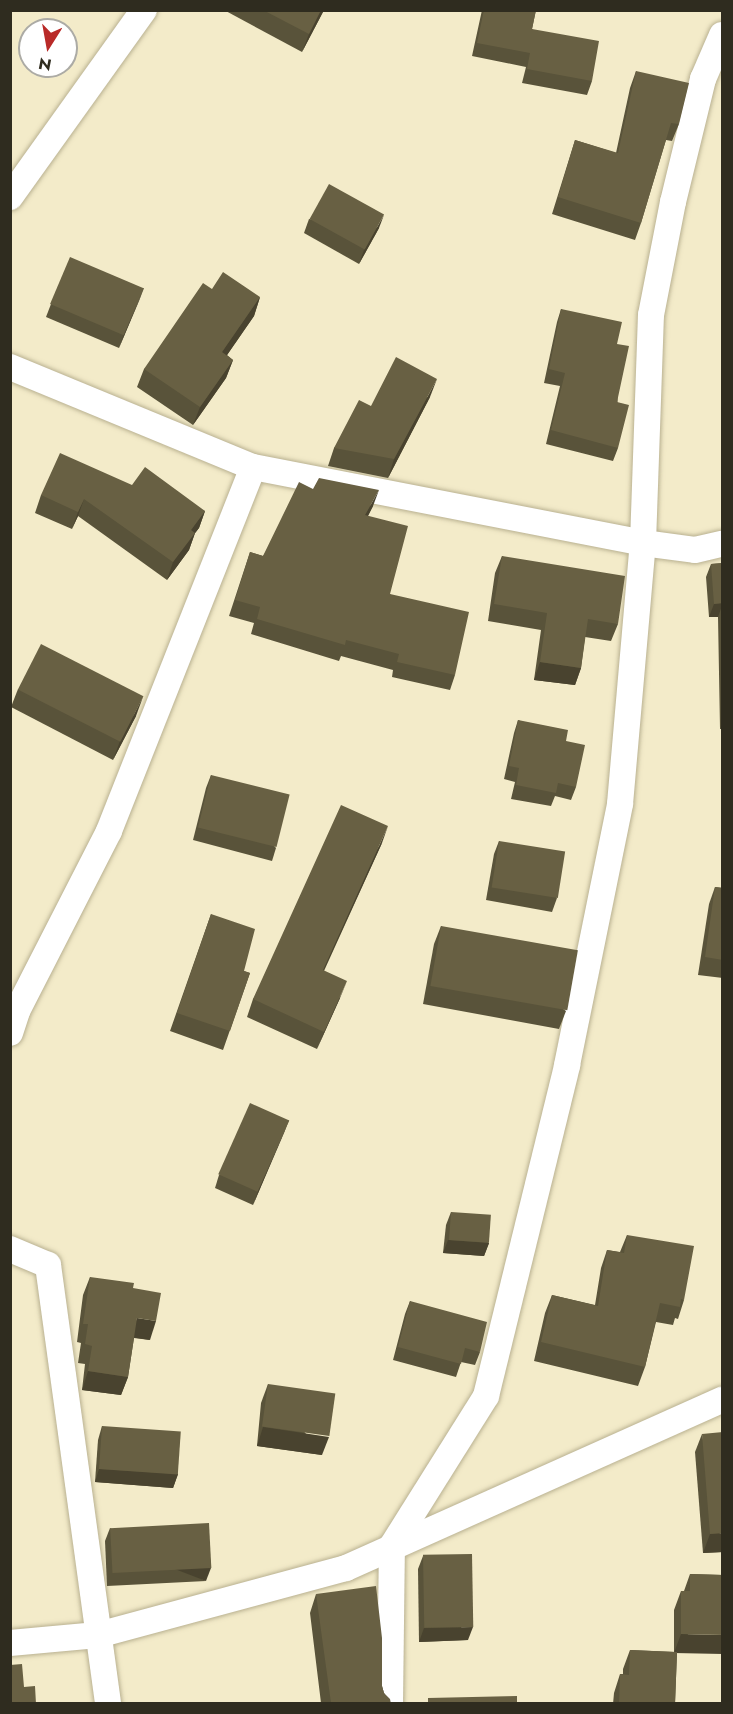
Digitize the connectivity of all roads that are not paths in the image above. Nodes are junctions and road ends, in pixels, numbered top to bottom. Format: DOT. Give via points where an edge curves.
graph roads {
  1 [pos="144,10"];
  2 [pos="723,35"];
  3 [pos="10,197"];
  4 [pos="10,367"];
  5 [pos="253,467"];
  6 [pos="643,543"];
  7 [pos="723,544"];
  8 [pos="10,1033"];
  9 [pos="10,1249"];
  10 [pos="723,1400"];
  11 [pos="392,1546"];
  12 [pos="98,1635"];
  13 [pos="10,1643"];
  14 [pos="108,1704"];
  15 [pos="390,1704"];
  1 -- 3 [label="street"];
  2 -- 6 [label="street" via="703,79 651,315"];
  4 -- 5 [label="street"];
  5 -- 6 [label="street"];
  5 -- 8 [label="street" via="109,831 17,1011"];
  6 -- 7 [label="street" via="696,550"];
  6 -- 11 [label="street" via="620,804 567,1065 486,1396"];
  9 -- 12 [label="street" via="48,1265"];
  10 -- 11 [label="street"];
  11 -- 12 [label="street" via="346,1568"];
  11 -- 15 [label="street"];
  12 -- 13 [label="street"];
  12 -- 14 [label="street"];
}
